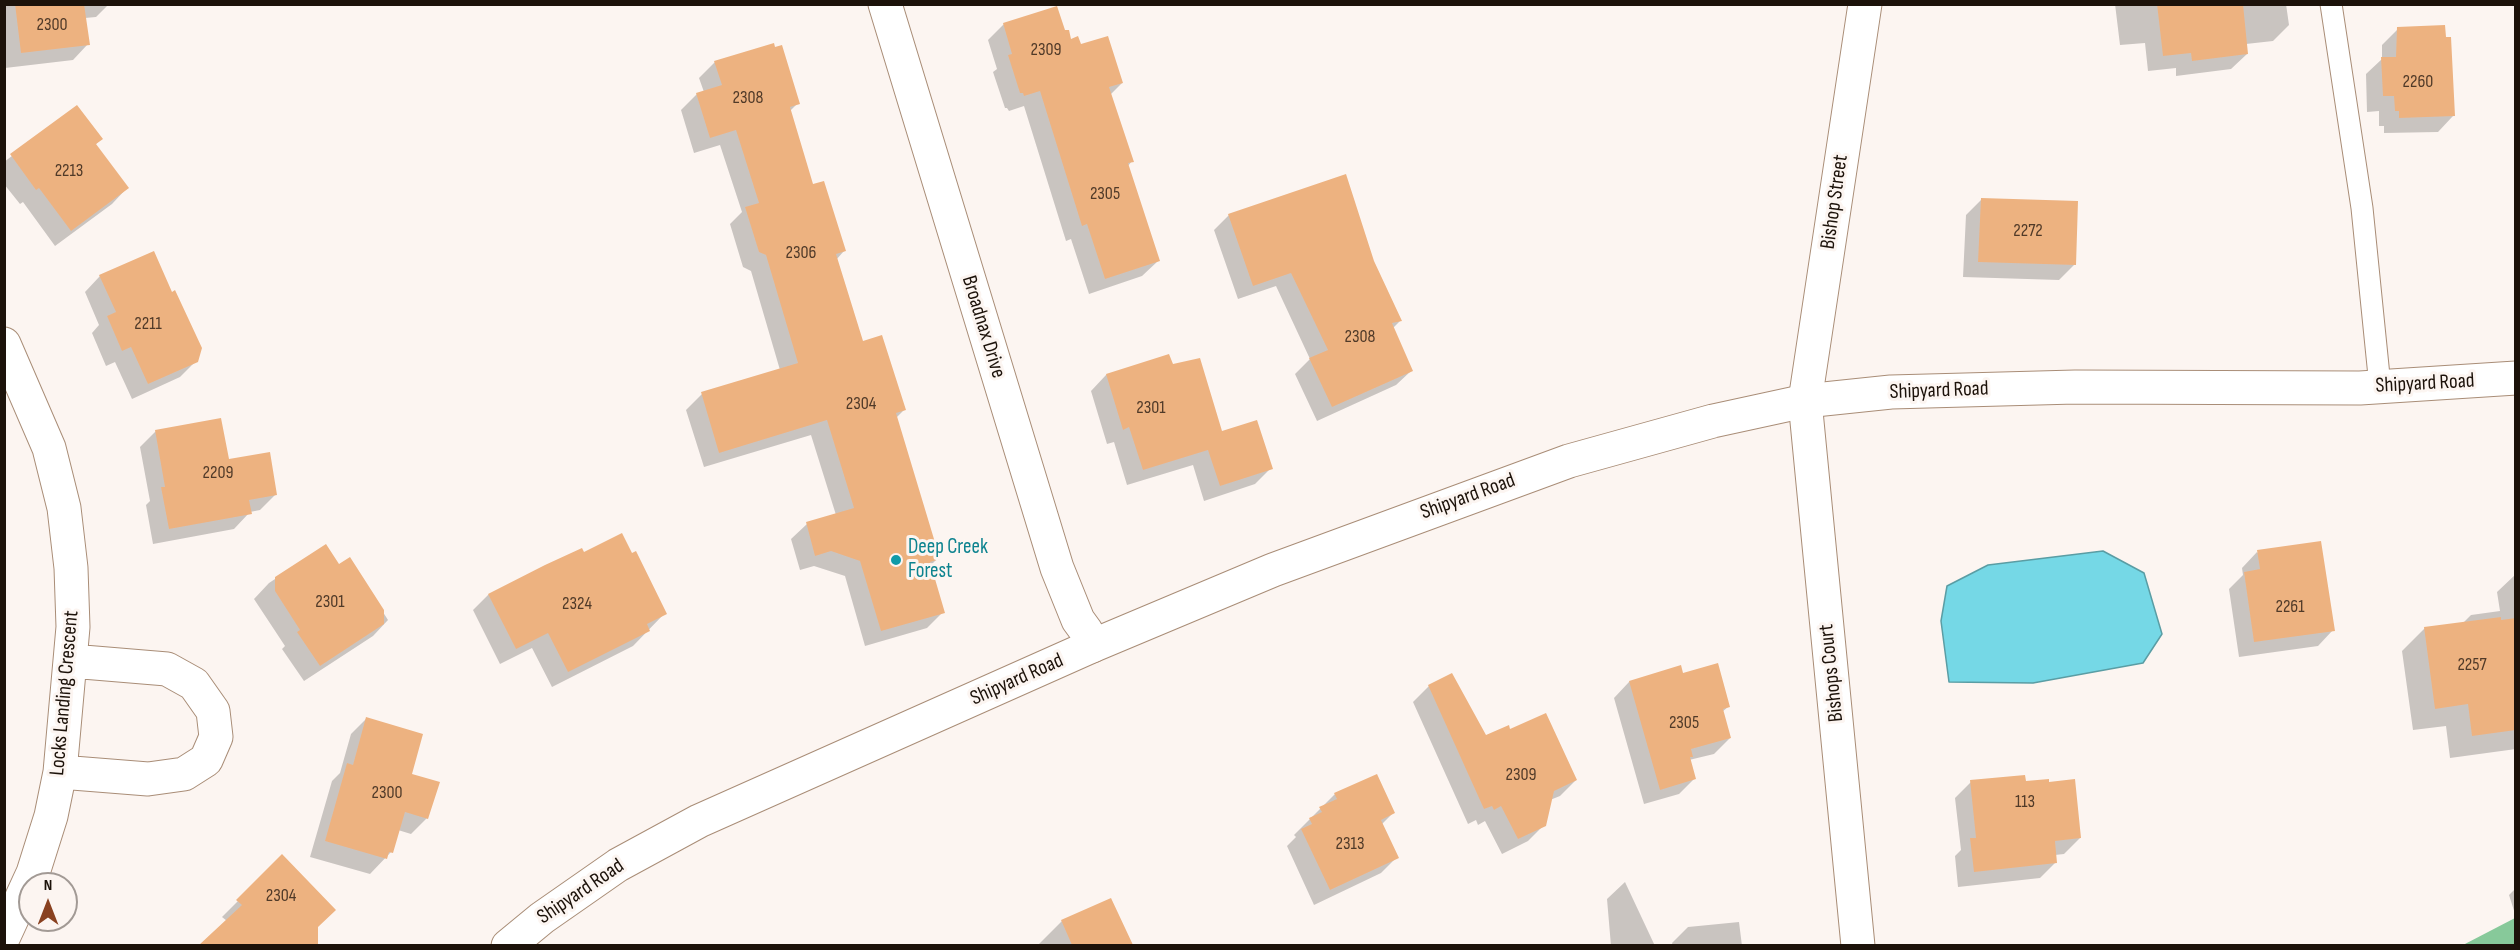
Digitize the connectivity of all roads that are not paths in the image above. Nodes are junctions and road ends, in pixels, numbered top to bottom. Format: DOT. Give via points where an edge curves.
graph roads {
  1 [pos="885,4"];
  2 [pos="1865,4"];
  3 [pos="2331,4"];
  4 [pos="4,344"];
  5 [pos="2516,378"];
  6 [pos="2380,386"];
  7 [pos="1805,401"];
  8 [pos="1092,646"];
  9 [pos="71,661"];
  10 [pos="60,772"];
  11 [pos="4,936"];
  12 [pos="508,945"];
  13 [pos="1858,945"];
  1 -- 8 [label="street, Broadnax Drive" via="1057,568"];
  2 -- 7 [label="street, Bishop Street"];
  3 -- 6 [label="lane" via="2362,208"];
  4 -- 9 [label="street, Locks Landing Crescent" via="49,448 64,508 71,568"];
  5 -- 6 [label="street, Shipyard Road"];
  6 -- 7 [label="street, Shipyard Road" via="2075,387 1891,392"];
  7 -- 8 [label="street, Shipyard Road" via="1713,421 1569,461 1329,548"];
  7 -- 13 [label="street, Bishops Court"];
  8 -- 12 [label="street, Shipyard Road" via="699,820 618,865"];
  9 -- 10 [label="street, Locks Landing Crescent"];
  9 -- 10 [label="street" via="167,669 194,684 213,711 216,737 206,760 184,774 148,779"];
  10 -- 11 [label="street, Locks Landing Crescent" via="33,873"];
}
